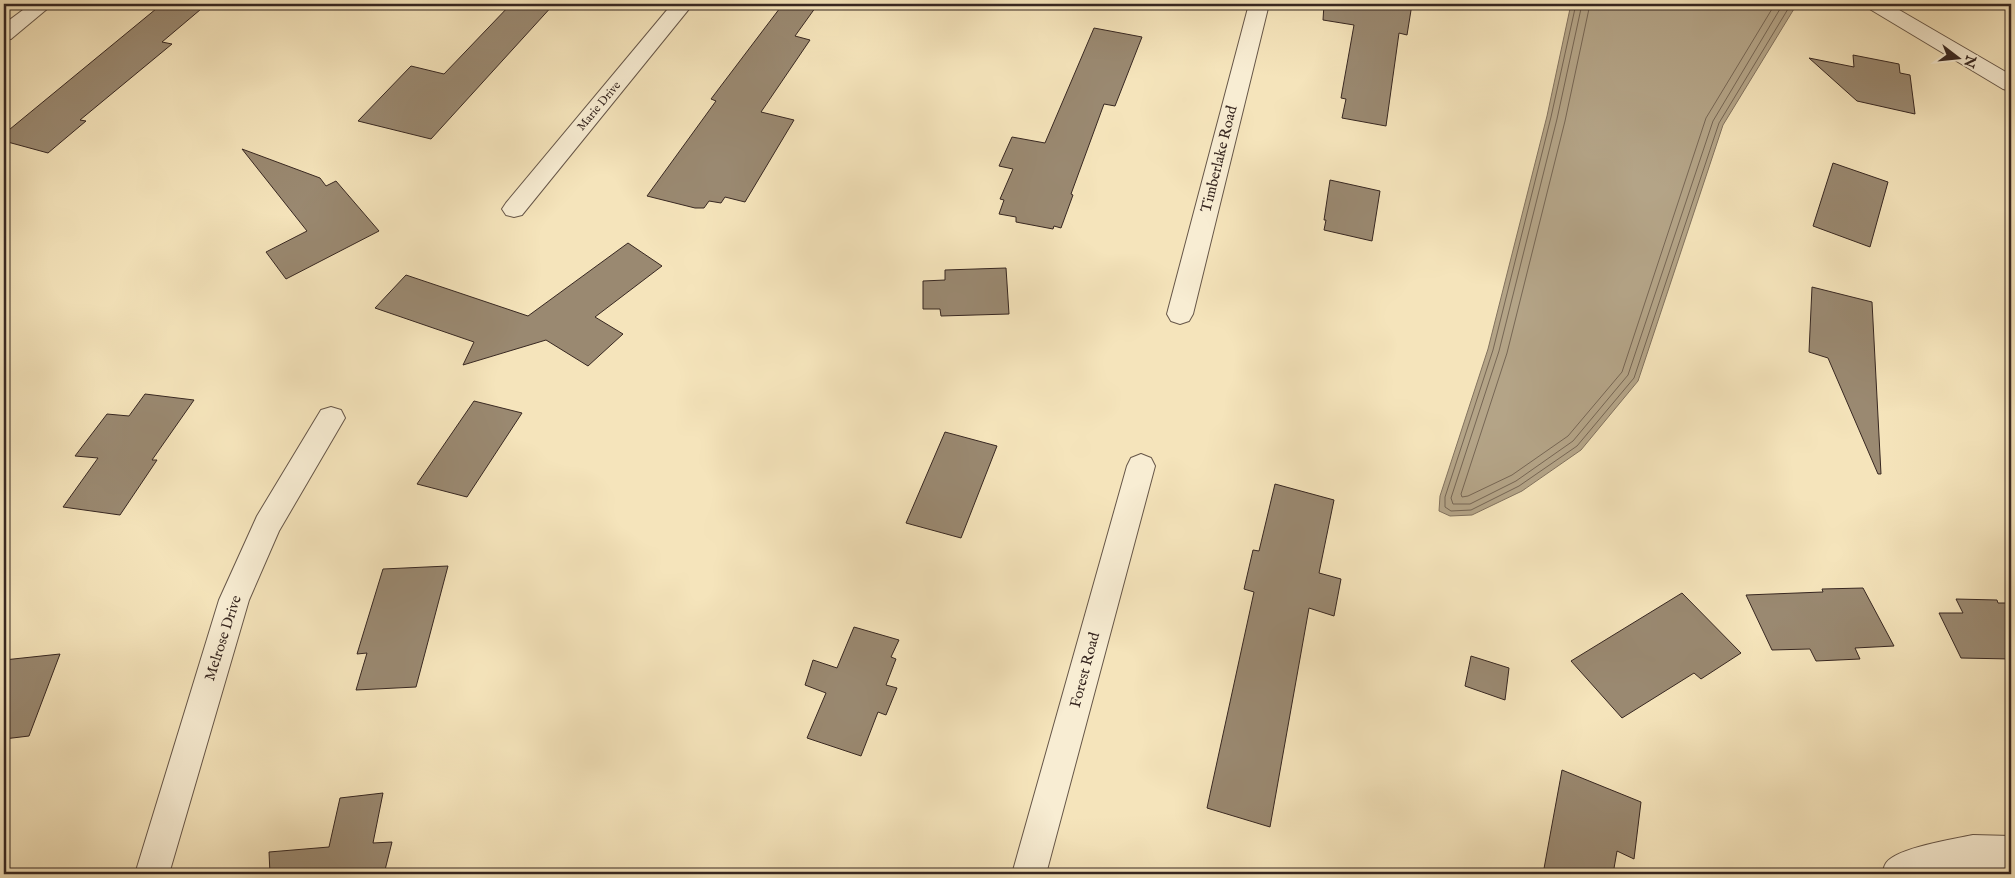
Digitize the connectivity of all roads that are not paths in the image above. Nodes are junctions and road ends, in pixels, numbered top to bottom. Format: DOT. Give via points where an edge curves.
graph roads {
  1 [pos="43,4"];
  2 [pos="683,4"];
  3 [pos="1259,4"];
  4 [pos="1875,4"];
  5 [pos="4,34"];
  6 [pos="2011,84"];
  7 [pos="514,208"];
  8 [pos="1180,314"];
  9 [pos="331,418"];
  10 [pos="1141,466"];
  11 [pos="2011,854"];
  12 [pos="152,874"];
  13 [pos="1029,874"];
  14 [pos="1898,874"];
  1 -- 5 [label="street"];
  2 -- 7 [label="street, Marie Drive"];
  3 -- 8 [label="street, Timberlake Road"];
  4 -- 6 [label="street"];
  9 -- 12 [label="street, Melrose Drive" via="267,525 234,600"];
  10 -- 13 [label="street, Forest Road"];
  11 -- 14 [label="street" via="1973,852 1915,865"];
}
